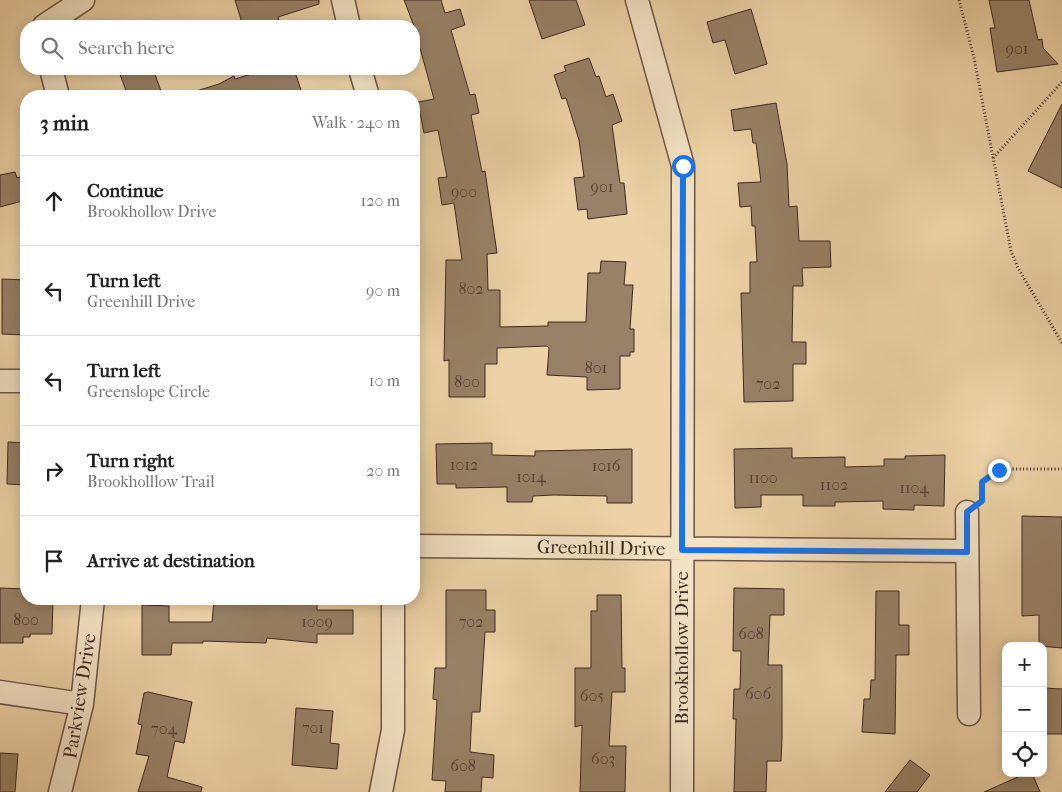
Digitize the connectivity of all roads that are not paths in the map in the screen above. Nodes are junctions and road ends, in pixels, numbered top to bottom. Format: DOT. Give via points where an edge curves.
graph roads {
  1 [pos="83,0"];
  2 [pos="343,0"];
  3 [pos="637,0"];
  4 [pos="53,20"];
  5 [pos="348,20"];
  6 [pos="53,75"];
  7 [pos="362,75"];
  8 [pos="56,90"];
  9 [pos="366,90"];
  10 [pos="0,381"];
  11 [pos="20,381"];
  12 [pos="967,512"];
  13 [pos="420,546"];
  14 [pos="682,550"];
  15 [pos="967,552"];
  16 [pos="92,605"];
  17 [pos="393,605"];
  18 [pos="0,692"];
  19 [pos="82,704"];
  20 [pos="969,714"];
  21 [pos="60,792"];
  22 [pos="381,792"];
  23 [pos="682,792"];
  1 -- 4 [label="street"];
  2 -- 5 [label="street"];
  3 -- 14 [label="street, Brookhollow Drive" via="683,166"];
  6 -- 8 [label="street"];
  7 -- 9 [label="street"];
  10 -- 11 [label="street"];
  12 -- 15 [label="street"];
  13 -- 14 [label="street, Greenhill Drive"];
  14 -- 15 [label="street, Greenhill Drive"];
  14 -- 23 [label="street, Brookhollow Drive"];
  15 -- 20 [label="street"];
  16 -- 19 [label="street, Parkview Drive"];
  17 -- 22 [label="street" via="393,730"];
  18 -- 19 [label="street"];
  19 -- 21 [label="street, Parkview Drive"];
}
